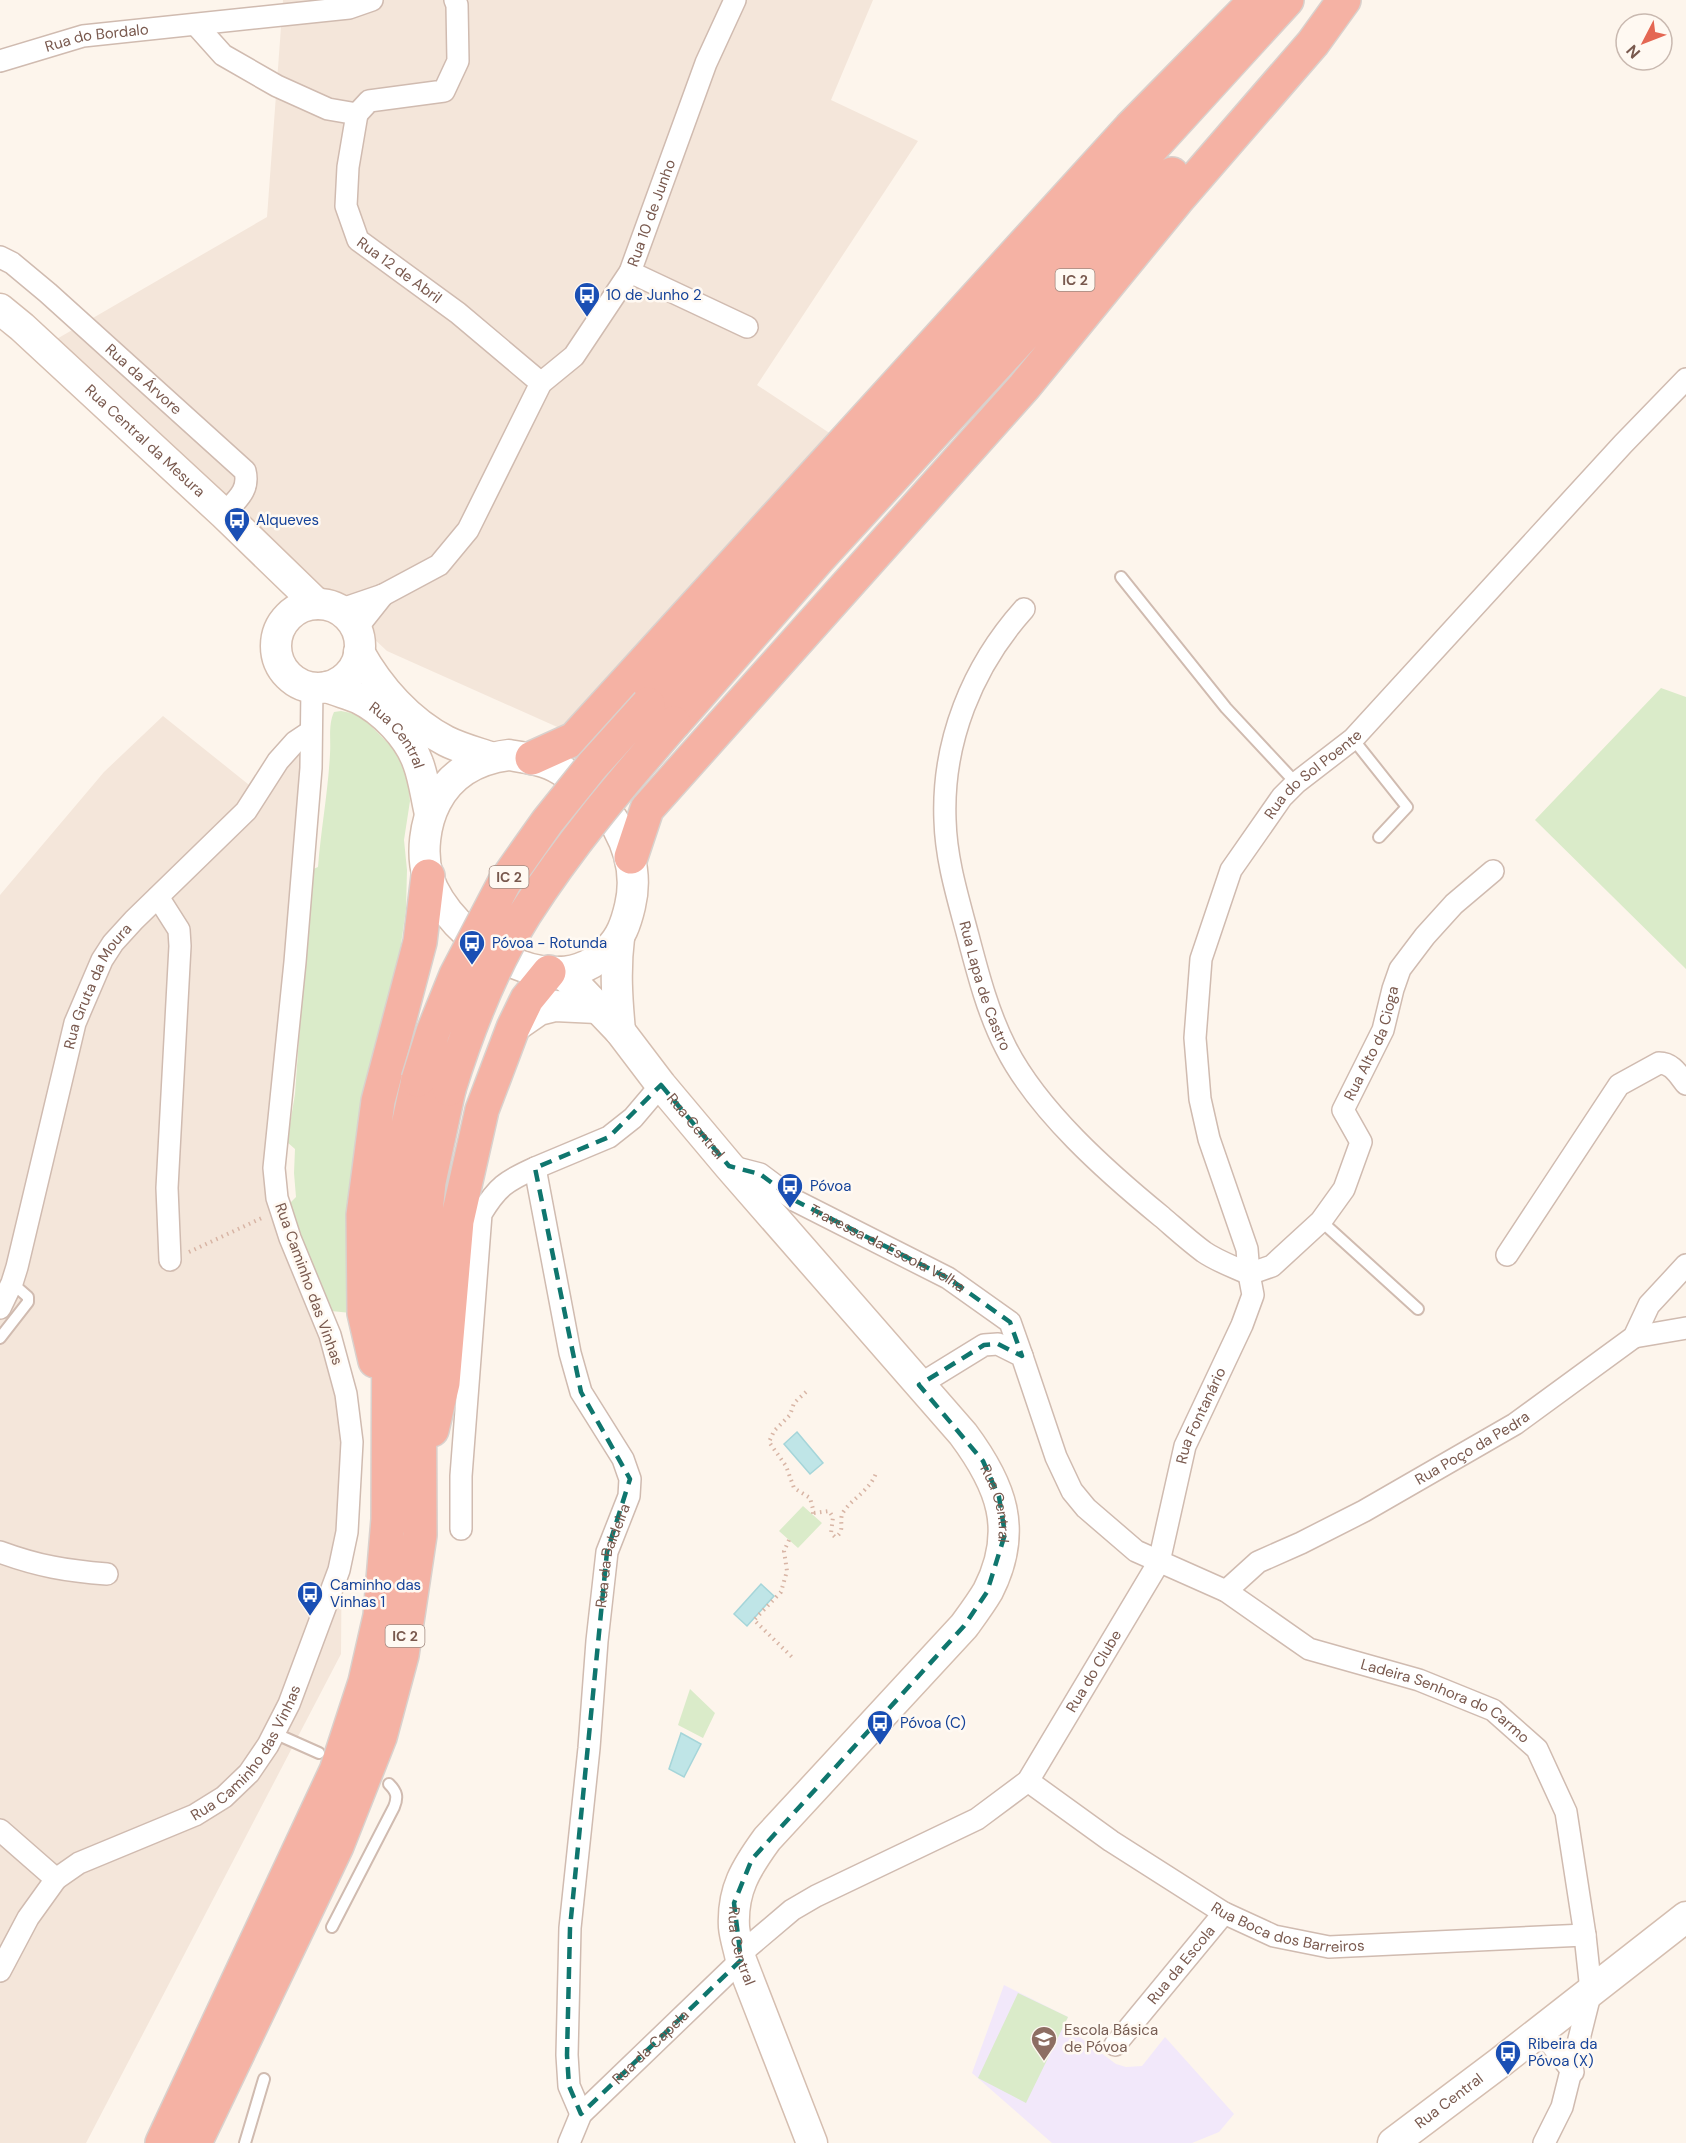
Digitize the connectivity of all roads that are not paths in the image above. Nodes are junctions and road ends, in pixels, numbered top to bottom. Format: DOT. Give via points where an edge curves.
graph roads {
  1 [pos="372,0"];
  2 [pos="455,0"];
  3 [pos="735,0"];
  4 [pos="1256,0"];
  5 [pos="1287,0"];
  6 [pos="1332,0"];
  7 [pos="1344,0"];
  8 [pos="197,26"];
  9 [pos="0,61"];
  10 [pos="357,114"];
  11 [pos="0,257"];
  12 [pos="630,272"];
  13 [pos="0,309"];
  14 [pos="747,327"];
  15 [pos="1686,379"];
  16 [pos="541,383"];
  17 [pos="224,514"];
  18 [pos="289,576"];
  19 [pos="1121,577"];
  20 [pos="1024,609"];
  21 [pos="334,621"];
  22 [pos="320,687"];
  23 [pos="661,713"];
  24 [pos="310,732"];
  25 [pos="1353,739"];
  26 [pos="490,757"];
  27 [pos="532,758"];
  28 [pos="1296,783"];
  29 [pos="430,814"];
  30 [pos="1379,837"];
  31 [pos="631,857"];
  32 [pos="1493,871"];
  33 [pos="428,876"];
  34 [pos="158,897"];
  35 [pos="620,938"];
  36 [pos="554,972"];
  37 [pos="597,1008"];
  38 [pos="513,1028"];
  39 [pos="621,1031"];
  40 [pos="433,1084"];
  41 [pos="1686,1084"];
  42 [pos="661,1085"];
  43 [pos="729,1166"];
  44 [pos="535,1168"];
  45 [pos="1321,1221"];
  46 [pos="1507,1254"];
  47 [pos="170,1260"];
  48 [pos="1686,1265"];
  49 [pos="1249,1274"];
  50 [pos="12,1283"];
  51 [pos="0,1308"];
  52 [pos="1419,1309"];
  53 [pos="1686,1328"];
  54 [pos="1634,1337"];
  55 [pos="0,1338"];
  56 [pos="1022,1356"];
  57 [pos="919,1385"];
  58 [pos="388,1424"];
  59 [pos="420,1478"];
  60 [pos="461,1529"];
  61 [pos="0,1551"];
  62 [pos="1159,1562"];
  63 [pos="107,1574"];
  64 [pos="1226,1592"];
  65 [pos="274,1733"];
  66 [pos="320,1753"];
  67 [pos="1028,1781"];
  68 [pos="389,1784"];
  69 [pos="0,1830"];
  70 [pos="56,1879"];
  71 [pos="1224,1913"];
  72 [pos="1686,1917"];
  73 [pos="332,1927"];
  74 [pos="1586,1935"];
  75 [pos="741,1957"];
  76 [pos="0,1971"];
  77 [pos="1592,1991"];
  78 [pos="1541,2031"];
  79 [pos="1115,2045"];
  80 [pos="1573,2072"];
  81 [pos="264,2079"];
  82 [pos="581,2114"];
  83 [pos="162,2143"];
  84 [pos="195,2143"];
  85 [pos="245,2143"];
  86 [pos="569,2143"];
  87 [pos="812,2143"];
  88 [pos="1393,2143"];
  89 [pos="1544,2143"];
  1 -- 8 [label="street, Rua do Bordalo" via="348,8"];
  2 -- 10 [label="street" via="458,61 444,91 369,101"];
  3 -- 12 [label="street, Rua 10 de Junho" via="706,63"];
  4 -- 27 [label="highway" via="1130,128 574,739"];
  5 -- 23 [label="highway, IC 2" via="843,486"];
  6 -- 23 [label="highway, IC 2" via="818,559"];
  7 -- 31 [label="highway" via="1313,43 1177,200 1024,387 647,809"];
  8 -- 9 [label="street, Rua do Bordalo" via="83,36"];
  8 -- 10 [label="street" via="222,55 277,86 328,109"];
  10 -- 16 [label="street, Rua 12 de Abril" via="346,206 358,240 458,313"];
  11 -- 17 [label="street, Rua da Árvore" via="48,292 245,471 246,489"];
  12 -- 14 [label="street"];
  12 -- 16 [label="street, Rua 10 de Junho" via="574,356"];
  13 -- 17 [label="street, Rua Central da Mesura"];
  15 -- 25 [label="street, Rua do Sol Poente"];
  16 -- 21 [label="street, Rua 10 de Junho" via="468,530 439,565"];
  17 -- 18 [label="street, Rua Central da Mesura"];
  18 -- 21 [label="street, Rua Central"];
  19 -- 28 [label="lane" via="1226,708"];
  20 -- 49 [label="street, Rua Lapa de Castro" via="976,675 947,769 945,821 953,882 982,989 1006,1048 1043,1104 1119,1182 1205,1253"];
  21 -- 22 [label="street" via="356,664 339,682"];
  21 -- 22 [label="street" via="286,618 276,642 277,654 289,676 300,684"];
  21 -- 26 [label="street, Rua Central" via="383,690 423,726 447,741"];
  22 -- 24 [label="street, Rua Caminho das Vinhas"];
  22 -- 29 [label="street, Rua Central" via="359,699 400,732 419,764"];
  23 -- 40 [label="highway, IC 2, bridge" via="617,789 524,915 468,1030"];
  24 -- 34 [label="street, Rua Gruta da Moura" via="278,761 246,811"];
  24 -- 65 [label="street, Rua Caminho das Vinhas" via="311,768 295,962 274,1168 281,1210 339,1362 352,1442 347,1532 339,1570 289,1704"];
  25 -- 28 [label="street, Rua do Sol Poente"];
  25 -- 30 [label="lane" via="1407,807"];
  26 -- 27 [label="street"];
  26 -- 29 [label="street" via="467,767 451,780"];
  27 -- 31 [label="street" via="561,770 592,794 616,824"];
  28 -- 49 [label="street, Rua do Sol Poente" via="1231,870 1201,959 1195,1038 1200,1099 1209,1139 1247,1249"];
  29 -- 33 [label="street" via="426,833"];
  31 -- 35 [label="street" via="633,896"];
  32 -- 45 [label="street, Rua Alto da Cioga" via="1454,904 1400,969 1383,1030 1343,1110 1361,1142 1344,1189"];
  33 -- 36 [label="street" via="446,911 484,948 520,966"];
  33 -- 58 [label="highway" via="420,942 378,1101 363,1215 364,1313"];
  34 -- 47 [label="street" via="179,930 180,946 167,1188"];
  34 -- 50 [label="street, Rua Gruta da Moura" via="102,960 75,1023"];
  35 -- 36 [label="street" via="607,952 580,969"];
  35 -- 39 [label="street, Rua Central" via="616,993"];
  36 -- 37 [label="street, Rua Central" via="578,987"];
  36 -- 38 [label="highway" via="527,999"];
  37 -- 38 [label="street" via="565,1006 539,1010"];
  37 -- 39 [label="street, Rua Central"];
  38 -- 59 [label="highway" via="482,1110 456,1221 443,1383"];
  39 -- 42 [label="street, Rua Central"];
  40 -- 58 [label="highway, IC 2" via="401,1157 389,1281"];
  40 -- 59 [label="highway, IC 2" via="419,1280"];
  41 -- 46 [label="street" via="1671,1066 1659,1063 1619,1085"];
  42 -- 43 [label="street, Rua Central"];
  42 -- 44 [label="street" via="633,1118 609,1137"];
  43 -- 56 [label="street, Travessa da Escola Velha" via="760,1174 806,1206 948,1278 1010,1322"];
  43 -- 57 [label="street, Rua Central"];
  44 -- 60 [label="street" via="509,1180 491,1197 481,1214 461,1476"];
  44 -- 82 [label="street, Rua da Baldeira" via="581,1392 623,1459 630,1479 628,1496 607,1552 570,1928 567,2055 569,2086"];
  45 -- 49 [label="street, Rua Alto da Cioga" via="1272,1266"];
  45 -- 52 [label="lane"];
  48 -- 54 [label="street, Rua Poço da Pedra" via="1649,1305"];
  49 -- 62 [label="street, Rua Fontanário" via="1253,1295 1185,1446"];
  50 -- 51 [label="street, Rua Gruta da Moura"];
  50 -- 55 [label="lane" via="28,1297 28,1302"];
  53 -- 54 [label="street"];
  54 -- 64 [label="street, Rua Poço da Pedra" via="1515,1424 1365,1511 1258,1562"];
  56 -- 57 [label="street" via="998,1344 984,1345"];
  56 -- 62 [label="street, Travessa da Escola Velha" via="1056,1457 1072,1491 1136,1551"];
  57 -- 75 [label="street, Rua Central" via="983,1461 999,1497 1005,1534 999,1564 987,1592 964,1626 752,1859 734,1903 734,1929"];
  58 -- 83 [label="highway, IC 2" via="388,1519 380,1616 365,1682 336,1771"];
  59 -- 84 [label="highway, IC 2" via="420,1535 402,1655 380,1737 337,1846"];
  61 -- 63 [label="street" via="66,1571"];
  62 -- 64 [label="street, Ladeira Senhora do Carmo"];
  62 -- 67 [label="street, Rua do Clube"];
  64 -- 74 [label="street, Ladeira Senhora do Carmo" via="1309,1649 1419,1680 1493,1710 1537,1749 1566,1812"];
  65 -- 66 [label="lane"];
  65 -- 70 [label="street, Rua Caminho das Vinhas" via="249,1773 224,1797 195,1815 79,1863"];
  67 -- 71 [label="street, Rua Boca dos Barreiros" via="1111,1841"];
  67 -- 75 [label="street, Rua da Capela" via="977,1819 792,1910"];
  68 -- 73 [label="lane" via="396,1791 394,1807"];
  69 -- 70 [label="street"];
  70 -- 76 [label="street, Rua Caminho das Vinhas" via="28,1918"];
  71 -- 74 [label="street, Rua Boca dos Barreiros" via="1274,1936 1329,1947"];
  71 -- 79 [label="street, Rua da Escola"];
  72 -- 77 [label="street, Rua Central"];
  74 -- 77 [label="street, Ladeira Senhora do Carmo"];
  75 -- 82 [label="street, Rua da Capela"];
  75 -- 87 [label="street, Rua Central"];
  77 -- 78 [label="street, Rua Central"];
  77 -- 80 [label="street, Ladeira Senhora do Carmo"];
  78 -- 80 [label="street"];
  78 -- 88 [label="street, Rua Central"];
  80 -- 89 [label="street, Ladeira Senhora do Carmo" via="1562,2108"];
  81 -- 85 [label="lane"];
  82 -- 86 [label="street, Rua da Capela"];
}
